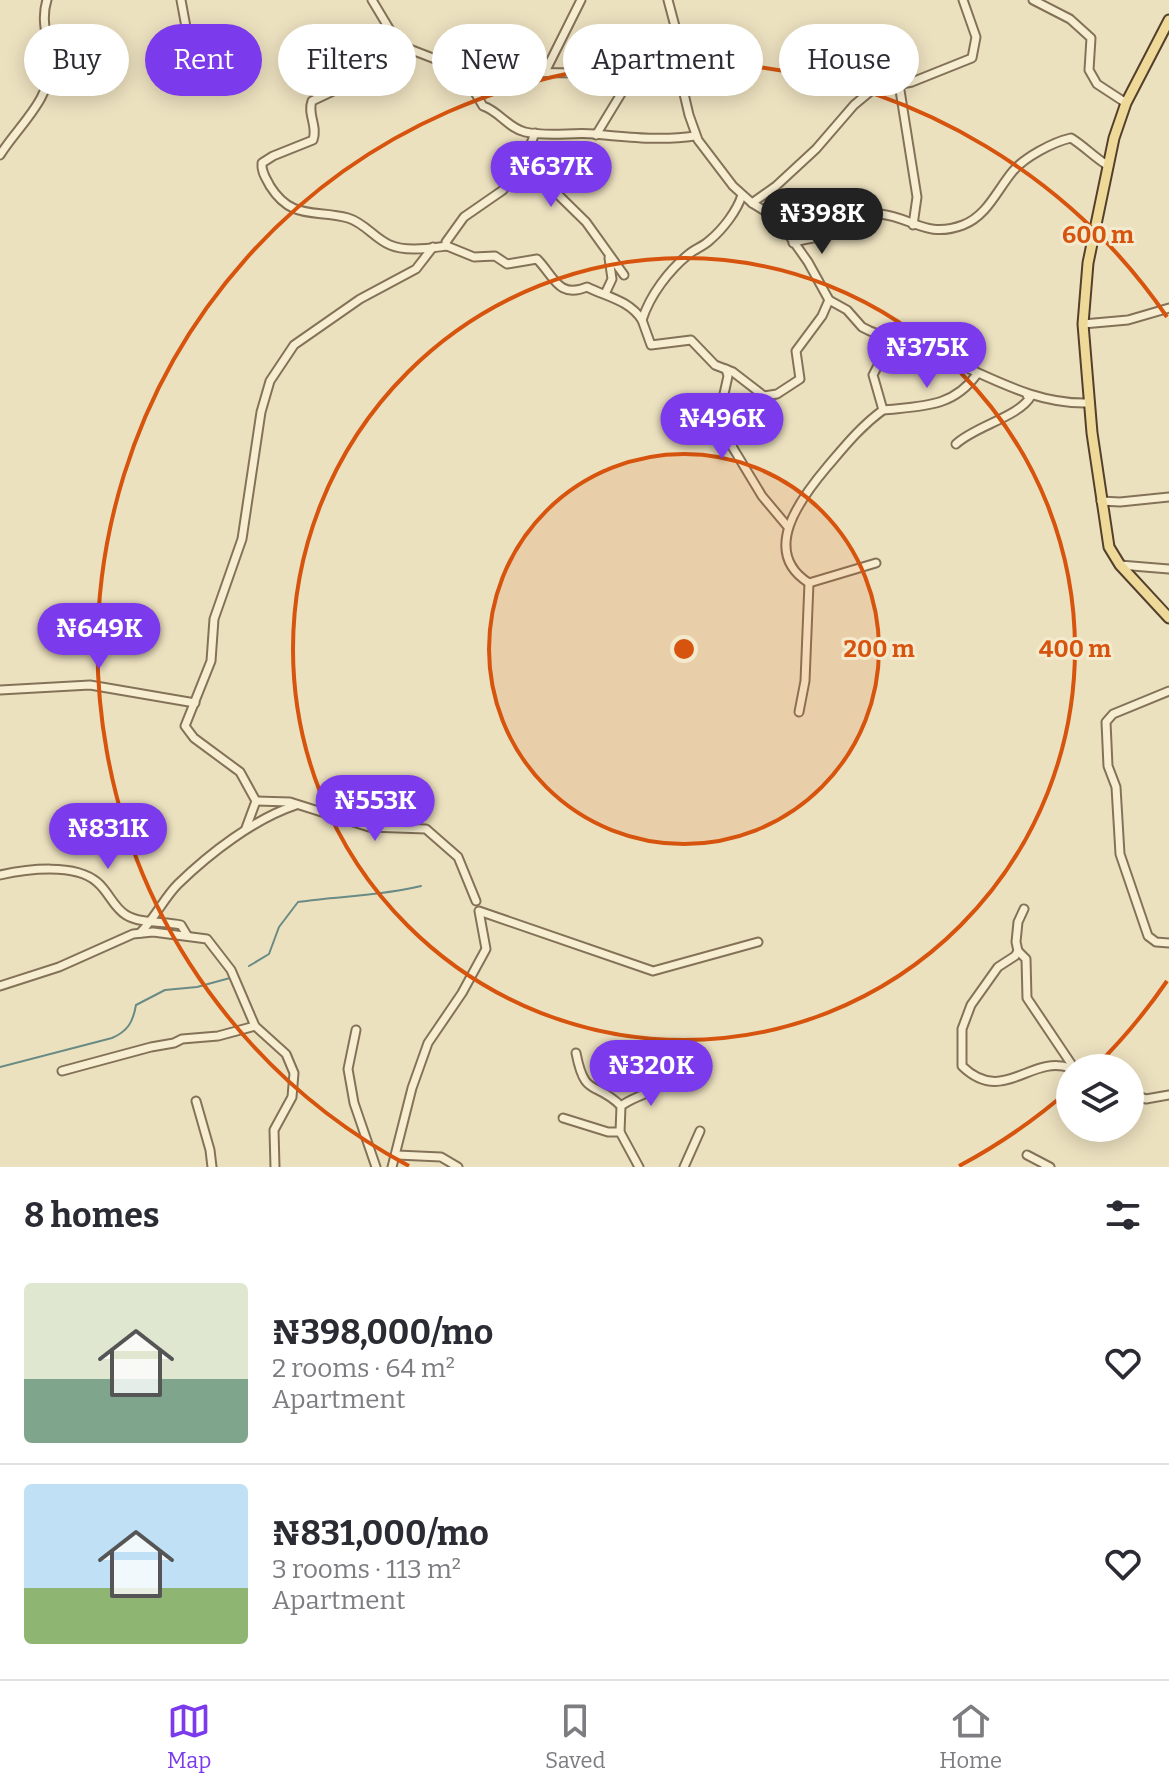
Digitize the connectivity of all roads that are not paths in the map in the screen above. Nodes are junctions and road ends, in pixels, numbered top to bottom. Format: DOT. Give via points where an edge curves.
graph roads {
  1 [pos="47,0"];
  2 [pos="181,0"];
  3 [pos="372,0"];
  4 [pos="581,0"];
  5 [pos="668,0"];
  6 [pos="963,0"];
  7 [pos="1033,0"];
  8 [pos="1169,20"];
  9 [pos="185,24"];
  10 [pos="386,24"];
  11 [pos="674,24"];
  12 [pos="547,68"];
  13 [pos="919,78"];
  14 [pos="323,96"];
  15 [pos="477,96"];
  16 [pos="620,96"];
  17 [pos="685,96"];
  18 [pos="863,96"];
  19 [pos="901,96"];
  20 [pos="1126,103"];
  21 [pos="535,133"];
  22 [pos="596,135"];
  23 [pos="695,136"];
  24 [pos="527,154"];
  25 [pos="0,155"];
  26 [pos="1107,165"];
  27 [pos="742,195"];
  28 [pos="752,203"];
  29 [pos="913,225"];
  30 [pos="793,243"];
  31 [pos="447,246"];
  32 [pos="433,247"];
  33 [pos="608,256"];
  34 [pos="624,275"];
  35 [pos="605,294"];
  36 [pos="829,300"];
  37 [pos="1169,308"];
  38 [pos="642,320"];
  39 [pos="1083,324"];
  40 [pos="887,337"];
  41 [pos="726,369"];
  42 [pos="977,374"];
  43 [pos="1025,394"];
  44 [pos="1090,403"];
  45 [pos="883,410"];
  46 [pos="956,444"];
  47 [pos="1169,497"];
  48 [pos="1101,501"];
  49 [pos="788,527"];
  50 [pos="876,563"];
  51 [pos="1120,565"];
  52 [pos="1169,569"];
  53 [pos="809,583"];
  54 [pos="1169,618"];
  55 [pos="0,690"];
  56 [pos="1169,691"];
  57 [pos="195,703"];
  58 [pos="799,712"];
  59 [pos="256,801"];
  60 [pos="296,805"];
  61 [pos="246,828"];
  62 [pos="0,875"];
  63 [pos="476,901"];
  64 [pos="1024,909"];
  65 [pos="153,921"];
  66 [pos="140,933"];
  67 [pos="187,935"];
  68 [pos="758,942"];
  69 [pos="1169,943"];
  70 [pos="1018,951"];
  71 [pos="0,986"];
  72 [pos="255,1026"];
  73 [pos="356,1030"];
  74 [pos="576,1053"];
  75 [pos="679,1054"];
  76 [pos="1063,1054"];
  77 [pos="1056,1066"];
  78 [pos="62,1071"];
  79 [pos="1169,1095"];
  80 [pos="1144,1098"];
  81 [pos="196,1101"];
  82 [pos="621,1106"];
  83 [pos="563,1118"];
  84 [pos="700,1131"];
  85 [pos="620,1132"];
  86 [pos="397,1155"];
  87 [pos="1027,1155"];
  88 [pos="212,1167"];
  89 [pos="275,1167"];
  90 [pos="376,1167"];
  91 [pos="392,1167"];
  92 [pos="458,1167"];
  93 [pos="639,1167"];
  94 [pos="684,1167"];
  95 [pos="1050,1167"];
  1 -- 25 [label="street" via="47,86"];
  2 -- 9 [label="street"];
  3 -- 10 [label="street"];
  4 -- 12 [label="street"];
  5 -- 11 [label="street"];
  6 -- 13 [label="street" via="976,37 972,58"];
  7 -- 20 [label="street" via="1070,19 1091,38 1089,70 1097,84"];
  8 -- 20 [label="main road"];
  14 -- 32 [label="street" via="309,109 313,140 262,163 280,199 315,215 349,218 390,245"];
  15 -- 21 [label="street" via="513,127"];
  16 -- 22 [label="street"];
  17 -- 23 [label="street"];
  18 -- 28 [label="street" via="816,149"];
  19 -- 29 [label="street" via="917,197"];
  20 -- 26 [label="main road"];
  21 -- 22 [label="street"];
  21 -- 24 [label="street"];
  22 -- 23 [label="street"];
  23 -- 27 [label="street"];
  24 -- 31 [label="street" via="503,190 464,217"];
  24 -- 33 [label="street" via="534,171 586,222"];
  26 -- 29 [label="street" via="1071,138 1064,140 1014,169 974,220 943,229"];
  26 -- 39 [label="main road" via="1088,263"];
  27 -- 28 [label="street"];
  27 -- 38 [label="street" via="738,208 710,240 669,272"];
  28 -- 30 [label="street" via="773,216"];
  29 -- 30 [label="street" via="876,213"];
  30 -- 36 [label="street"];
  31 -- 32 [label="street"];
  31 -- 35 [label="street" via="474,257 495,256 507,264 537,259 561,287 576,292 587,287"];
  32 -- 57 [label="street" via="416,269 360,299 294,345 270,381 242,539 214,619 211,661"];
  33 -- 34 [label="street"];
  33 -- 35 [label="street" via="612,279"];
  35 -- 38 [label="street" via="635,310"];
  36 -- 40 [label="street" via="862,327"];
  36 -- 41 [label="street" via="796,351 800,379 793,385 764,396"];
  37 -- 39 [label="street" via="1128,320"];
  38 -- 41 [label="street" via="651,345 691,340"];
  39 -- 44 [label="main road"];
  40 -- 42 [label="street"];
  40 -- 45 [label="street" via="888,346 873,375"];
  41 -- 49 [label="street" via="720,412 733,448"];
  42 -- 43 [label="street"];
  42 -- 45 [label="street" via="948,399 915,409"];
  43 -- 44 [label="street"];
  43 -- 46 [label="street" via="1031,396 1029,401"];
  44 -- 48 [label="main road"];
  45 -- 49 [label="street" via="859,428 814,482"];
  47 -- 48 [label="street"];
  48 -- 51 [label="main road" via="1109,547"];
  49 -- 53 [label="street" via="792,567"];
  50 -- 53 [label="street"];
  51 -- 52 [label="street"];
  51 -- 54 [label="main road"];
  53 -- 58 [label="street"];
  55 -- 57 [label="street" via="90,685"];
  56 -- 69 [label="street" via="1113,714 1106,722 1120,854 1148,936"];
  57 -- 59 [label="street" via="185,726 240,772"];
  59 -- 60 [label="street"];
  59 -- 61 [label="street"];
  60 -- 61 [label="street"];
  60 -- 63 [label="street" via="369,827 426,829 458,857"];
  61 -- 65 [label="street" via="176,886"];
  62 -- 65 [label="street" via="34,868 86,875 120,911"];
  64 -- 70 [label="street" via="1018,922"];
  65 -- 66 [label="street"];
  65 -- 67 [label="street" via="181,925"];
  66 -- 67 [label="street"];
  66 -- 71 [label="street"];
  67 -- 72 [label="street" via="207,939 223,959"];
  68 -- 86 [label="street" via="653,971 479,911 486,949 428,1043"];
  70 -- 76 [label="street" via="1026,959 1027,998"];
  70 -- 77 [label="street" via="998,967 971,1005 962,1029 962,1066 989,1082"];
  72 -- 78 [label="street"];
  72 -- 89 [label="street" via="286,1054 294,1073 292,1097 274,1130"];
  73 -- 90 [label="street" via="348,1069"];
  74 -- 82 [label="street" via="587,1085"];
  75 -- 82 [label="street" via="653,1086"];
  79 -- 80 [label="street"];
  81 -- 88 [label="street"];
  82 -- 85 [label="street"];
  83 -- 85 [label="street"];
  84 -- 94 [label="street"];
  85 -- 93 [label="street"];
  86 -- 91 [label="street"];
  86 -- 92 [label="street" via="441,1157"];
  87 -- 95 [label="street"];
}
